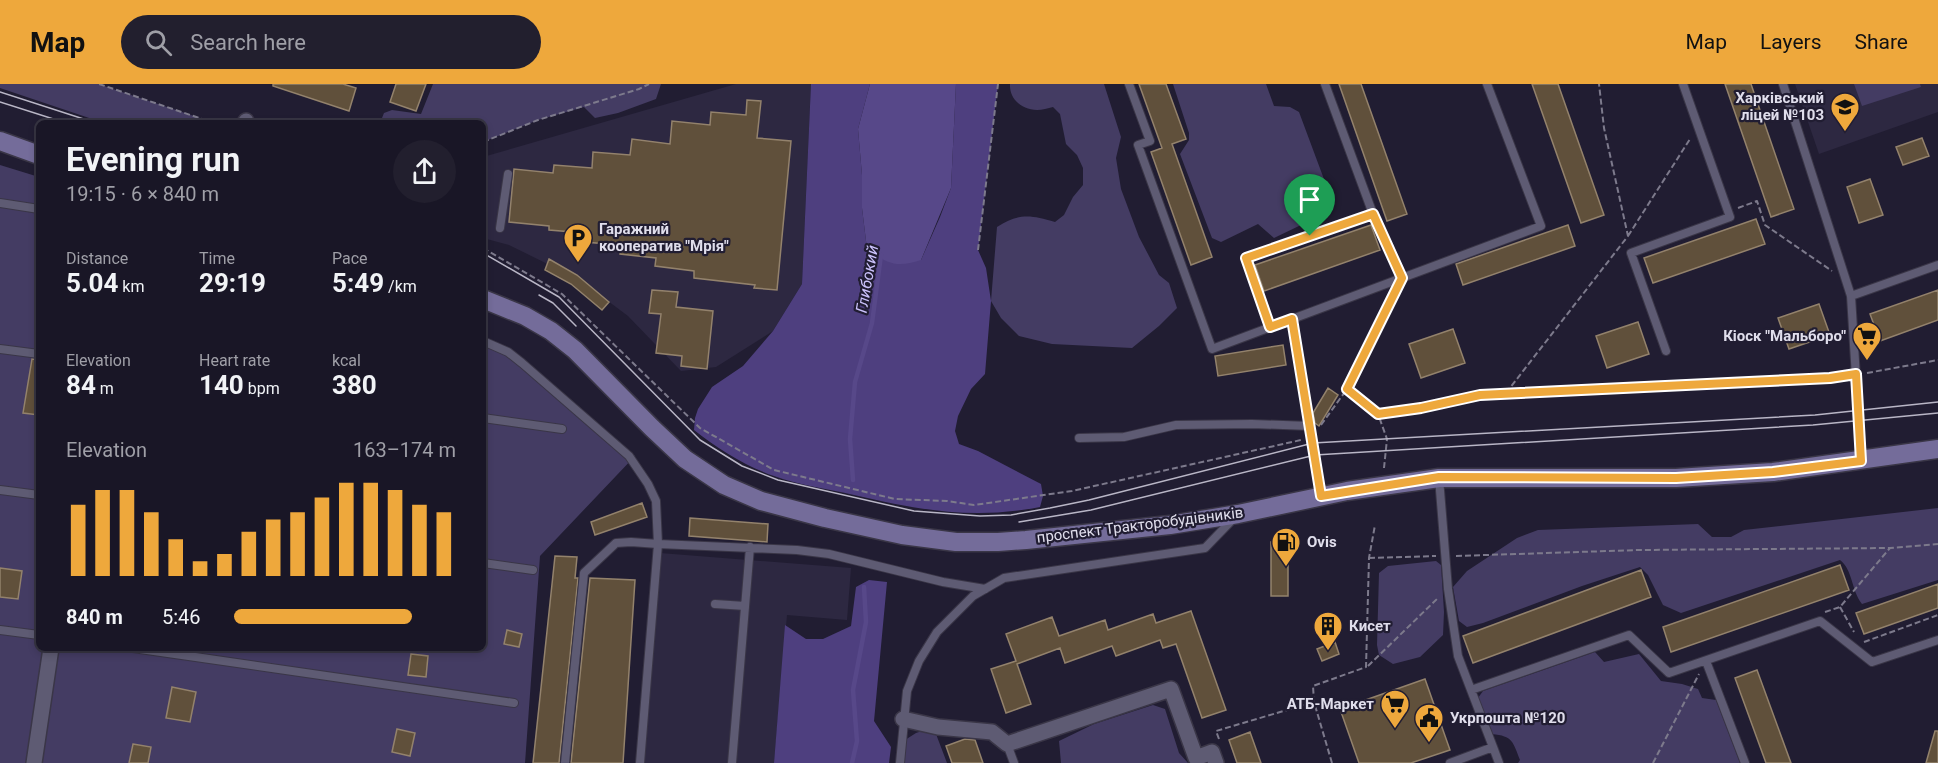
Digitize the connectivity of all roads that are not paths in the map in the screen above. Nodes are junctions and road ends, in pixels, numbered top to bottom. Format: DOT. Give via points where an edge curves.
graph roads {
  1 [pos="1129,84"];
  2 [pos="1325,84"];
  3 [pos="1487,84"];
  4 [pos="1683,84"];
  5 [pos="1784,84"];
  6 [pos="0,141"];
  7 [pos="36,154"];
  8 [pos="508,174"];
  9 [pos="0,203"];
  10 [pos="36,209"];
  11 [pos="500,228"];
  12 [pos="1938,265"];
  13 [pos="1851,296"];
  14 [pos="486,300"];
  15 [pos="1292,319"];
  16 [pos="1270,327"];
  17 [pos="486,342"];
  18 [pos="0,349"];
  19 [pos="1666,351"];
  20 [pos="36,354"];
  21 [pos="486,417"];
  22 [pos="1310,426"];
  23 [pos="562,429"];
  24 [pos="1079,438"];
  25 [pos="1938,449"];
  26 [pos="1861,461"];
  27 [pos="1439,477"];
  28 [pos="0,490"];
  29 [pos="36,495"];
  30 [pos="1321,496"];
  31 [pos="1238,514"];
  32 [pos="658,544"];
  33 [pos="750,548"];
  34 [pos="486,563"];
  35 [pos="533,570"];
  36 [pos="986,589"];
  37 [pos="715,604"];
  38 [pos="745,606"];
  39 [pos="0,630"];
  40 [pos="36,635"];
  41 [pos="1938,640"];
  42 [pos="51,651"];
  43 [pos="154,651"];
  44 [pos="1706,661"];
  45 [pos="1471,690"];
  46 [pos="514,703"];
  47 [pos="903,719"];
  48 [pos="1007,744"];
  49 [pos="1493,747"];
  50 [pos="34,763"];
  51 [pos="565,763"];
  52 [pos="640,763"];
  53 [pos="732,763"];
  54 [pos="900,763"];
  55 [pos="1014,763"];
  56 [pos="1216,763"];
  57 [pos="1450,763"];
  58 [pos="1499,763"];
  59 [pos="1745,763"];
  1 -- 16 [label="lane" via="1150,141 1138,145 1212,349"];
  2 -- 16 [label="lane" via="1373,214 1246,258"];
  3 -- 15 [label="lane" via="1541,226"];
  4 -- 19 [label="lane" via="1730,217 1631,253"];
  5 -- 13 [label="lane"];
  6 -- 7 [label="main road"];
  8 -- 11 [label="lane"];
  9 -- 10 [label="lane"];
  12 -- 13 [label="lane"];
  13 -- 26 [label="lane"];
  14 -- 31 [label="main road, проспект Тракторобудівників" via="525,316 575,350 652,428 705,474 744,495 780,507 902,535 956,542 998,542 1170,525"];
  15 -- 16 [label="lane"];
  15 -- 22 [label="lane"];
  17 -- 32 [label="lane" via="522,363 629,456 656,501"];
  18 -- 20 [label="lane"];
  21 -- 23 [label="lane"];
  22 -- 24 [label="lane" via="1176,425 1124,437"];
  22 -- 30 [label="lane"];
  25 -- 26 [label="main road, проспект Тракторобудівників"];
  26 -- 27 [label="main road, проспект Тракторобудівників" via="1676,478"];
  27 -- 30 [label="main road, проспект Тракторобудівників"];
  27 -- 45 [label="lane" via="1458,656"];
  28 -- 29 [label="lane"];
  30 -- 31 [label="main road, проспект Тракторобудівників"];
  31 -- 36 [label="lane" via="1205,548 1004,578"];
  32 -- 33 [label="lane"];
  32 -- 51 [label="lane" via="616,543 584,573"];
  32 -- 52 [label="lane"];
  33 -- 36 [label="lane" via="829,554"];
  33 -- 38 [label="lane"];
  34 -- 35 [label="lane"];
  36 -- 47 [label="lane" via="938,632 919,661 907,691"];
  37 -- 38 [label="lane"];
  38 -- 53 [label="lane"];
  39 -- 40 [label="lane"];
  41 -- 44 [label="lane" via="1872,662 1820,621"];
  42 -- 50 [label="street"];
  43 -- 46 [label="lane"];
  44 -- 45 [label="lane" via="1670,673 1629,635"];
  44 -- 59 [label="lane"];
  45 -- 49 [label="lane"];
  47 -- 48 [label="street" via="992,732"];
  47 -- 54 [label="lane"];
  48 -- 55 [label="lane"];
  48 -- 56 [label="street" via="1171,689 1196,758 1212,752"];
  49 -- 57 [label="lane"];
  49 -- 58 [label="lane"];
}
